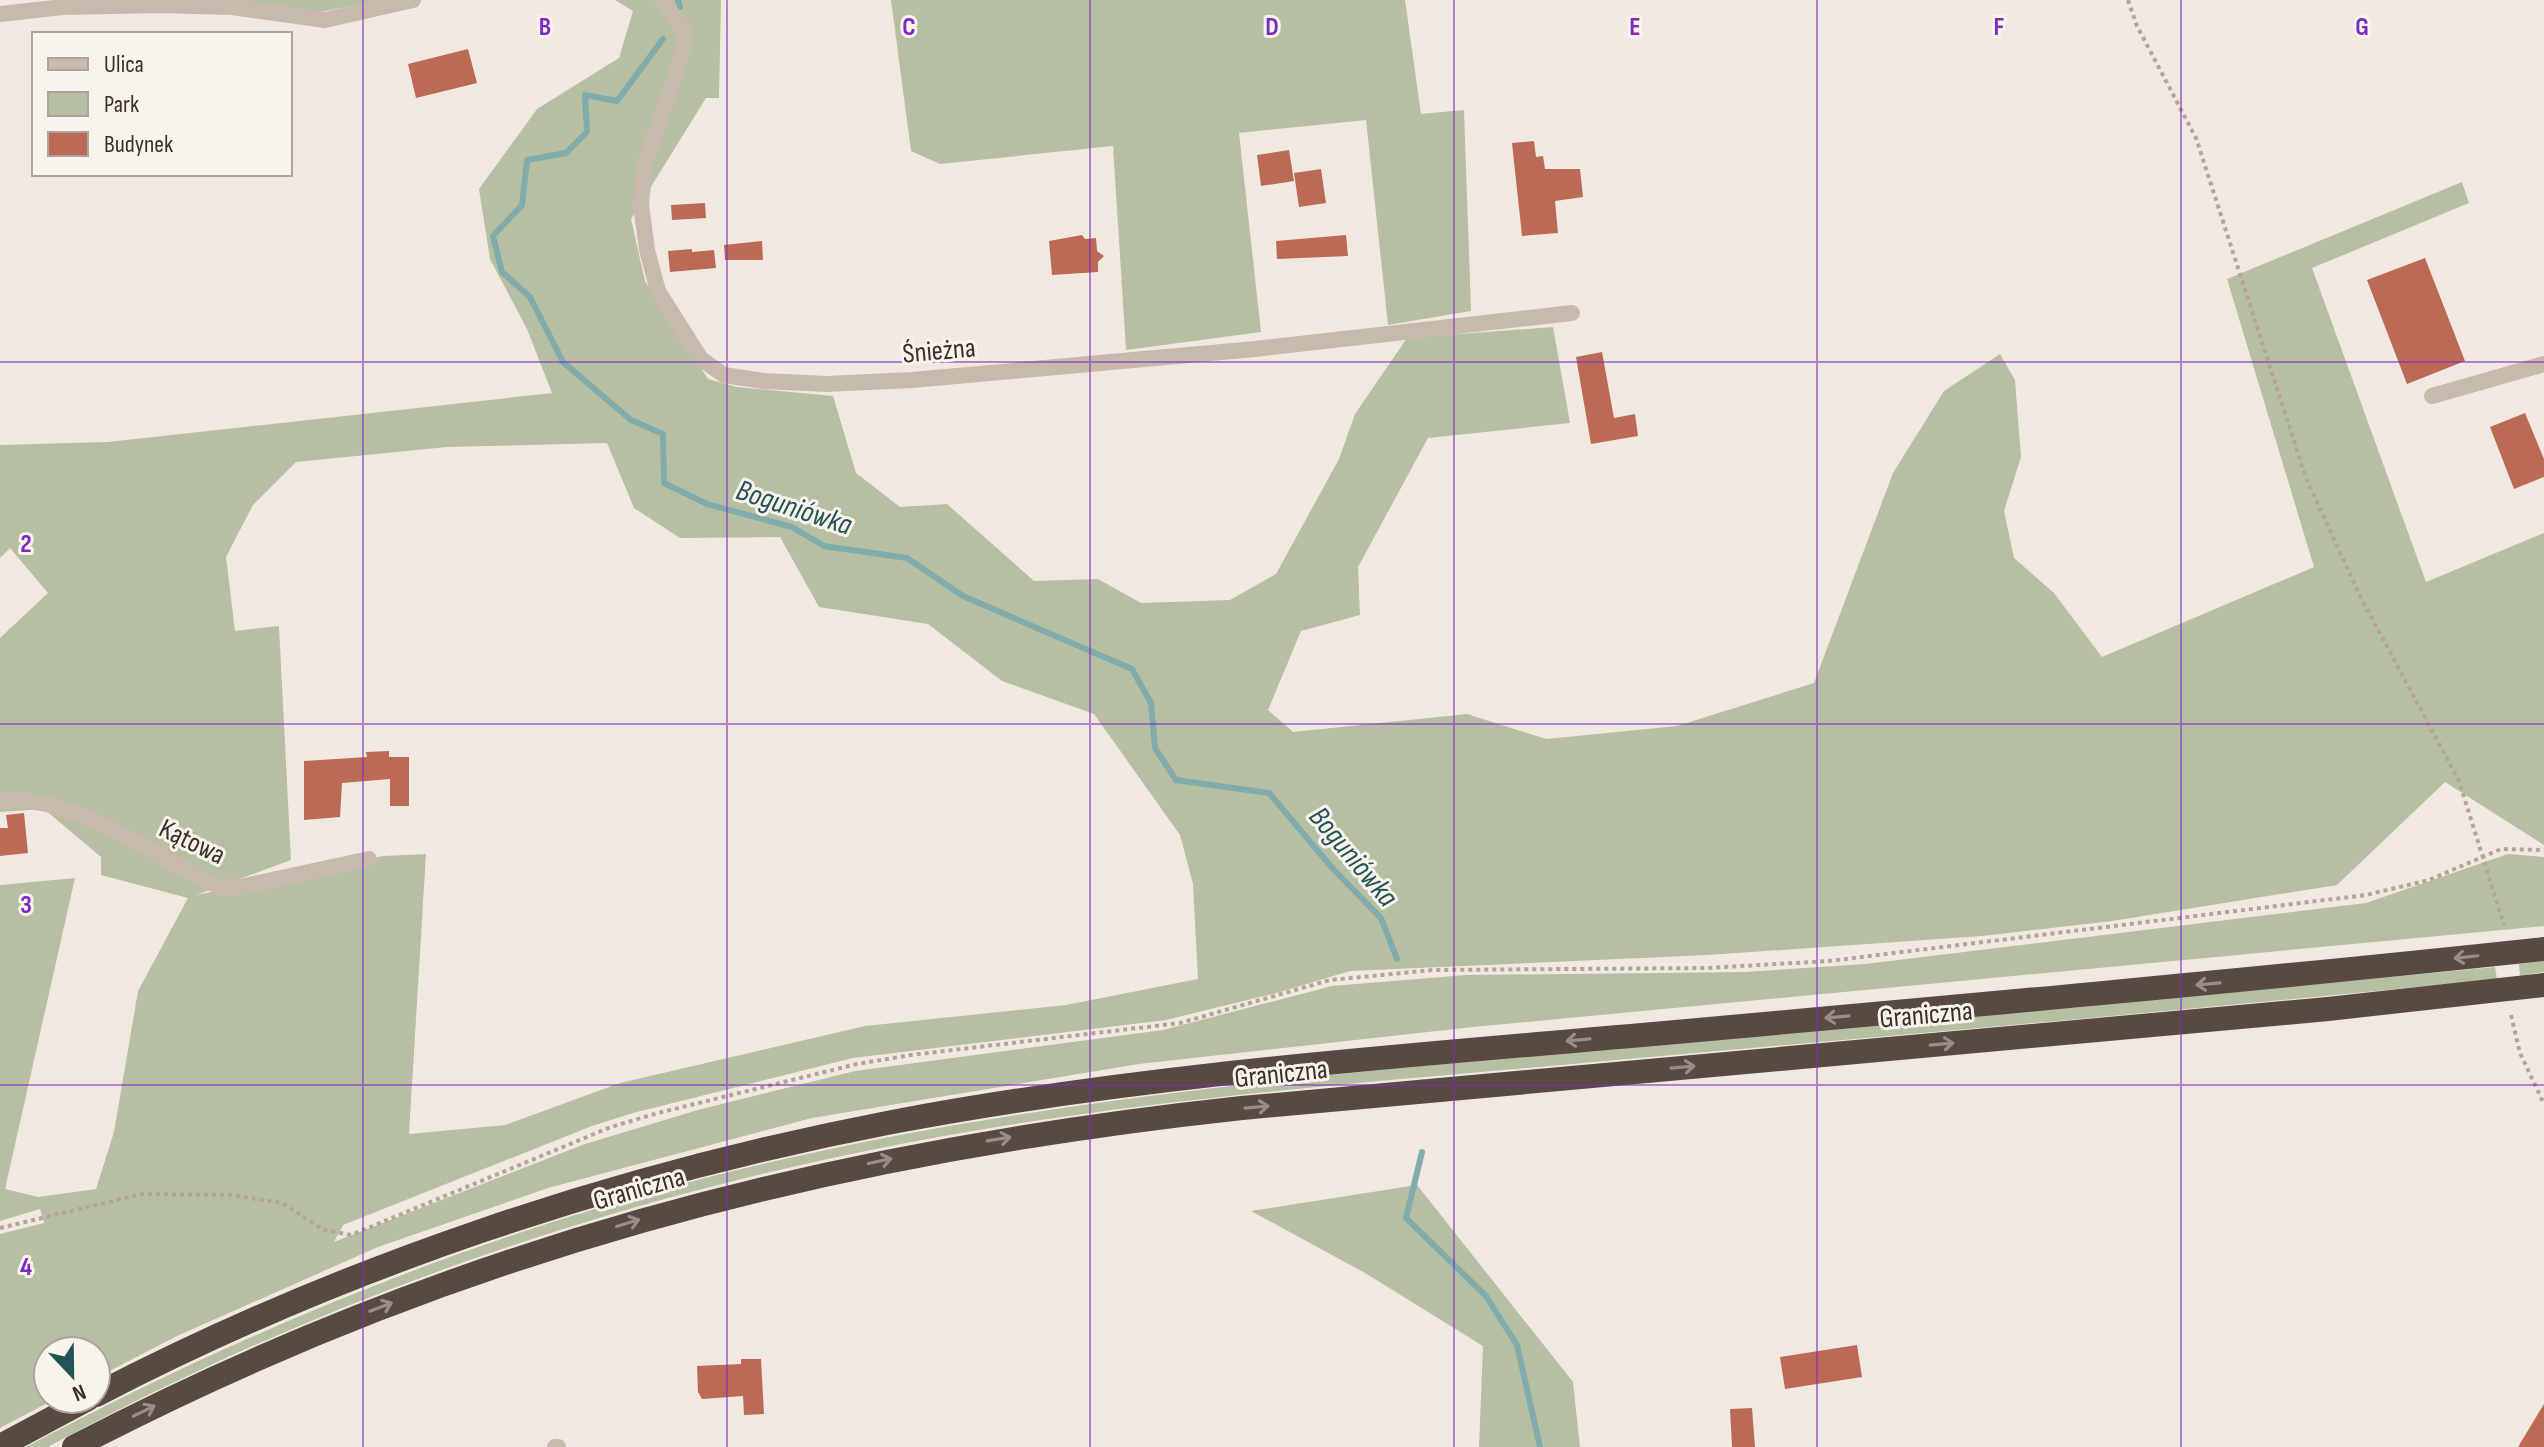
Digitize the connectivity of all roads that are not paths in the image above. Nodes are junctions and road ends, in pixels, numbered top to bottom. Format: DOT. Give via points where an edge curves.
graph roads {
  1 [pos="413,0"];
  2 [pos="662,0"];
  3 [pos="0,14"];
  4 [pos="1572,313"];
  5 [pos="2544,364"];
  6 [pos="2432,396"];
  7 [pos="0,801"];
  8 [pos="369,859"];
  9 [pos="2544,949"];
  10 [pos="2544,985"];
  11 [pos="112,1388"];
  12 [pos="58,1415"];
  13 [pos="0,1446"];
  14 [pos="74,1447"];
  1 -- 3 [label="street" via="325,20 232,7 160,5"];
  2 -- 4 [label="street, Śnieżna" via="684,30 681,57 645,164 641,204 647,250 665,303 701,359 724,375 827,384 912,380"];
  5 -- 6 [label="street"];
  7 -- 8 [label="street, Kątowa" via="27,797 63,805 220,887"];
  9 -- 11 [label="highway, Graniczna, one-way" via="1209,1075 890,1123 636,1183 474,1235 312,1296"];
  14 -- 10 [label="highway, Graniczna, one-way" via="273,1351 487,1268 697,1204 922,1152 1242,1108"];
  12 -- 13 [label="highway"];
}
